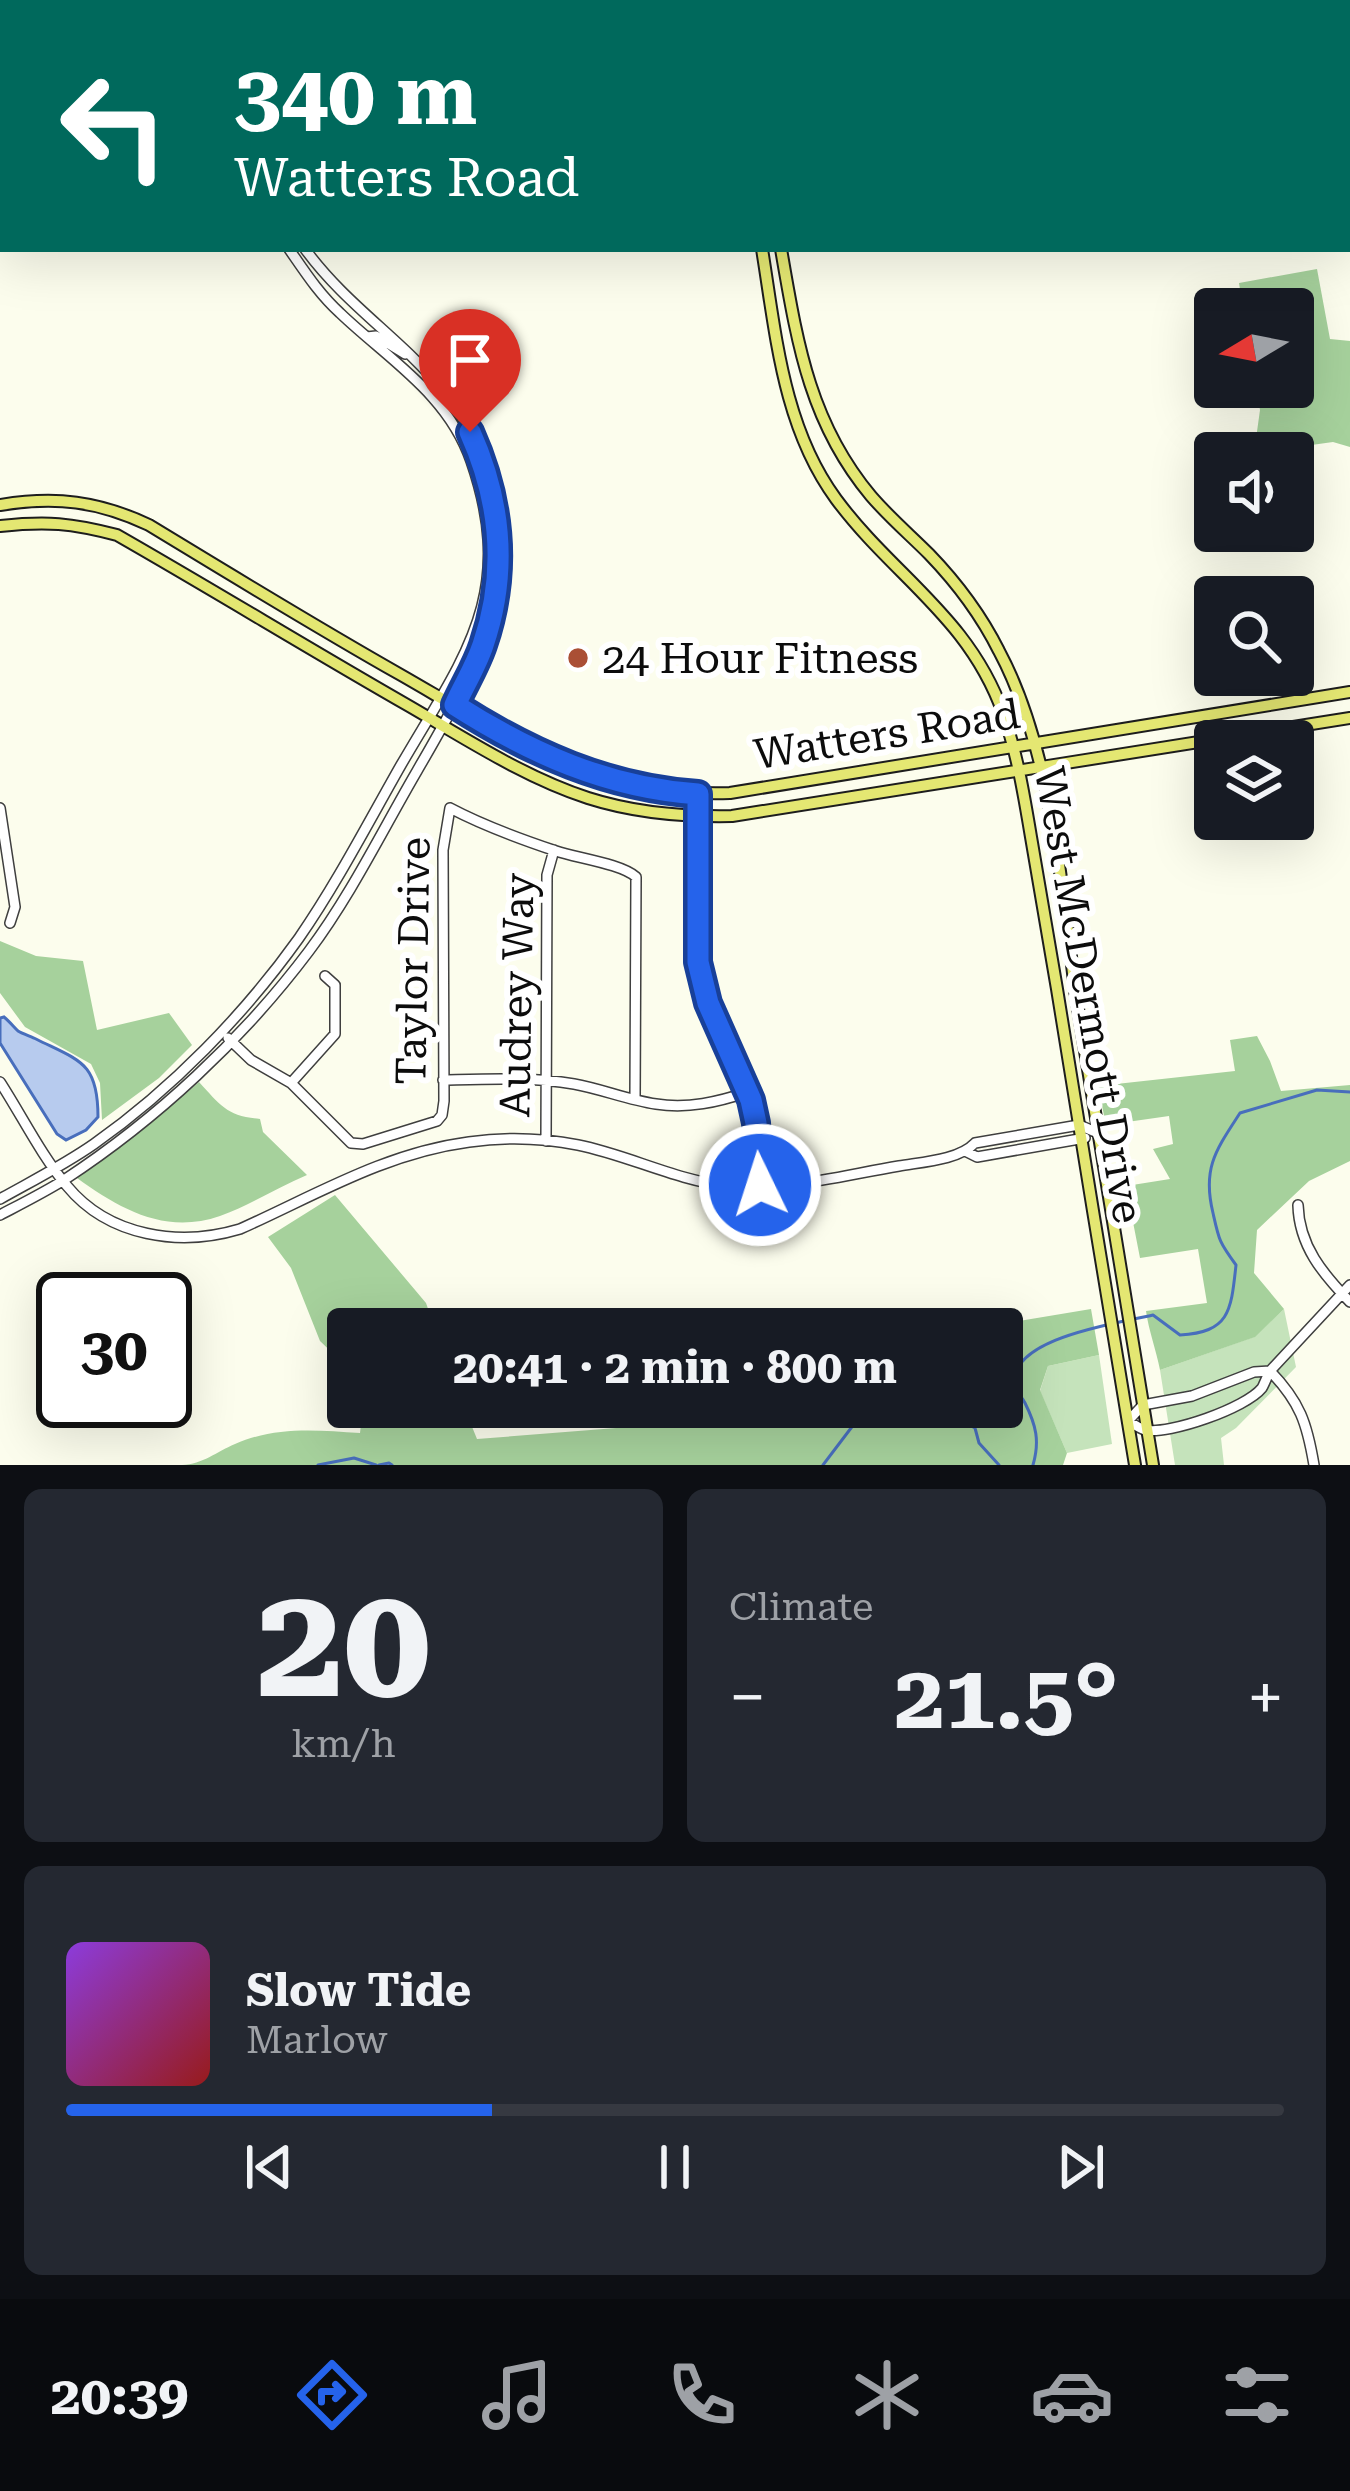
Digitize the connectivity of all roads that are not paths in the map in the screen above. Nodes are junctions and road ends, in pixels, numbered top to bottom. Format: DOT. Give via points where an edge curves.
graph roads {
  1 [pos="291,252"];
  2 [pos="307,252"];
  3 [pos="762,252"];
  4 [pos="782,252"];
  5 [pos="367,337"];
  6 [pos="424,367"];
  7 [pos="804,372"];
  8 [pos="783,376"];
  9 [pos="0,505"];
  10 [pos="0,526"];
  11 [pos="930,555"];
  12 [pos="488,567"];
  13 [pos="908,577"];
  14 [pos="492,615"];
  15 [pos="1350,692"];
  16 [pos="441,698"];
  17 [pos="455,705"];
  18 [pos="430,718"];
  19 [pos="1350,718"];
  20 [pos="1168,722"];
  21 [pos="443,727"];
  22 [pos="1035,743"];
  23 [pos="1172,744"];
  24 [pos="1013,746"];
  25 [pos="1041,768"];
  26 [pos="1019,772"];
  27 [pos="698,794"];
  28 [pos="0,808"];
  29 [pos="699,817"];
  30 [pos="2,834"];
  31 [pos="554,850"];
  32 [pos="10,923"];
  33 [pos="1068,930"];
  34 [pos="1047,934"];
  35 [pos="325,976"];
  36 [pos="221,1030"];
  37 [pos="231,1041"];
  38 [pos="443,1080"];
  39 [pos="0,1082"];
  40 [pos="546,1082"];
  41 [pos="291,1083"];
  42 [pos="748,1092"];
  43 [pos="635,1099"];
  44 [pos="1078,1125"];
  45 [pos="1098,1132"];
  46 [pos="1081,1139"];
  47 [pos="546,1142"];
  48 [pos="967,1151"];
  49 [pos="55,1169"];
  50 [pos="63,1180"];
  51 [pos="760,1185"];
  52 [pos="0,1199"];
  53 [pos="1298,1205"];
  54 [pos="0,1215"];
  55 [pos="1347,1293"];
  56 [pos="1270,1371"];
  57 [pos="1143,1405"];
  58 [pos="1127,1421"];
  59 [pos="1147,1431"];
  60 [pos="1135,1465"];
  61 [pos="1153,1465"];
  62 [pos="1314,1465"];
  1 -- 5 [label="street"];
  2 -- 6 [label="street"];
  3 -- 8 [label="main road, West McDermott Drive"];
  4 -- 7 [label="main road, West McDermott Drive"];
  5 -- 6 [label="street"];
  5 -- 12 [label="street" via="421,382 461,439 485,511"];
  6 -- 14 [label="street" via="454,405 487,472 500,550"];
  7 -- 8 [label="main road"];
  7 -- 11 [label="main road, West McDermott Drive" via="855,474"];
  8 -- 13 [label="main road, West McDermott Drive" via="823,479"];
  9 -- 16 [label="main road, Watters Road" via="56,500 117,510"];
  10 -- 18 [label="main road, Watters Road" via="72,523 117,536"];
  11 -- 13 [label="main road"];
  11 -- 22 [label="main road, West McDermott Drive" via="999,650"];
  12 -- 14 [label="street"];
  12 -- 16 [label="street" via="472,640"];
  13 -- 24 [label="main road, West McDermott Drive" via="982,665"];
  14 -- 17 [label="street"];
  15 -- 20 [label="main road, Watters Road"];
  16 -- 17 [label="main road, Watters Road"];
  16 -- 18 [label="street"];
  17 -- 21 [label="street"];
  17 -- 27 [label="main road, Watters Road" via="581,771"];
  18 -- 21 [label="main road, Watters Road"];
  18 -- 36 [label="street" via="297,940"];
  19 -- 23 [label="main road, Watters Road"];
  20 -- 22 [label="main road, Watters Road"];
  20 -- 23 [label="street"];
  21 -- 29 [label="main road, Watters Road" via="588,798"];
  21 -- 37 [label="street" via="310,950"];
  22 -- 24 [label="main road, Watters Road"];
  22 -- 25 [label="main road, West McDermott Drive"];
  23 -- 25 [label="main road, Watters Road"];
  24 -- 26 [label="main road, West McDermott Drive"];
  24 -- 27 [label="main road, Watters Road"];
  25 -- 26 [label="main road, Watters Road"];
  25 -- 33 [label="main road, West McDermott Drive"];
  26 -- 29 [label="main road, Watters Road"];
  26 -- 34 [label="main road, West McDermott Drive"];
  27 -- 29 [label="street"];
  28 -- 30 [label="street"];
  29 -- 42 [label="street" via="698,962"];
  30 -- 32 [label="street" via="15,907"];
  31 -- 38 [label="street, Taylor Drive" via="450,808"];
  31 -- 40 [label="street, Audrey Way" via="547,875"];
  31 -- 43 [label="street" via="634,873"];
  33 -- 34 [label="main road"];
  33 -- 45 [label="main road, West McDermott Drive"];
  34 -- 44 [label="main road, West McDermott Drive"];
  35 -- 41 [label="street" via="335,986 335,1034"];
  36 -- 37 [label="street"];
  36 -- 49 [label="street" via="136,1113"];
  37 -- 41 [label="street"];
  37 -- 50 [label="street" via="154,1113"];
  38 -- 40 [label="street"];
  38 -- 41 [label="street, Taylor Drive" via="442,1115 431,1124 363,1144 351,1143"];
  39 -- 49 [label="street"];
  40 -- 43 [label="street"];
  40 -- 47 [label="street, Audrey Way"];
  42 -- 43 [label="street" via="682,1106"];
  42 -- 51 [label="street"];
  44 -- 45 [label="street"];
  44 -- 46 [label="main road, West McDermott Drive"];
  44 -- 48 [label="street"];
  45 -- 46 [label="street"];
  45 -- 57 [label="main road, West McDermott Drive"];
  46 -- 48 [label="street" via="977,1157"];
  46 -- 58 [label="main road, West McDermott Drive"];
  47 -- 50 [label="street" via="468,1142 394,1158 240,1229 193,1239 116,1222"];
  47 -- 51 [label="street" via="695,1180"];
  48 -- 51 [label="street"];
  49 -- 50 [label="street"];
  49 -- 52 [label="street"];
  50 -- 54 [label="street"];
  53 -- 55 [label="street" via="1312,1256"];
  55 -- 56 [label="street"];
  56 -- 57 [label="street"];
  56 -- 59 [label="street" via="1262,1388 1216,1416"];
  56 -- 62 [label="street" via="1298,1405"];
  57 -- 58 [label="street"];
  57 -- 59 [label="main road, West McDermott Drive"];
  58 -- 59 [label="street"];
  58 -- 60 [label="main road, West McDermott Drive"];
  59 -- 61 [label="main road, West McDermott Drive"];
}
